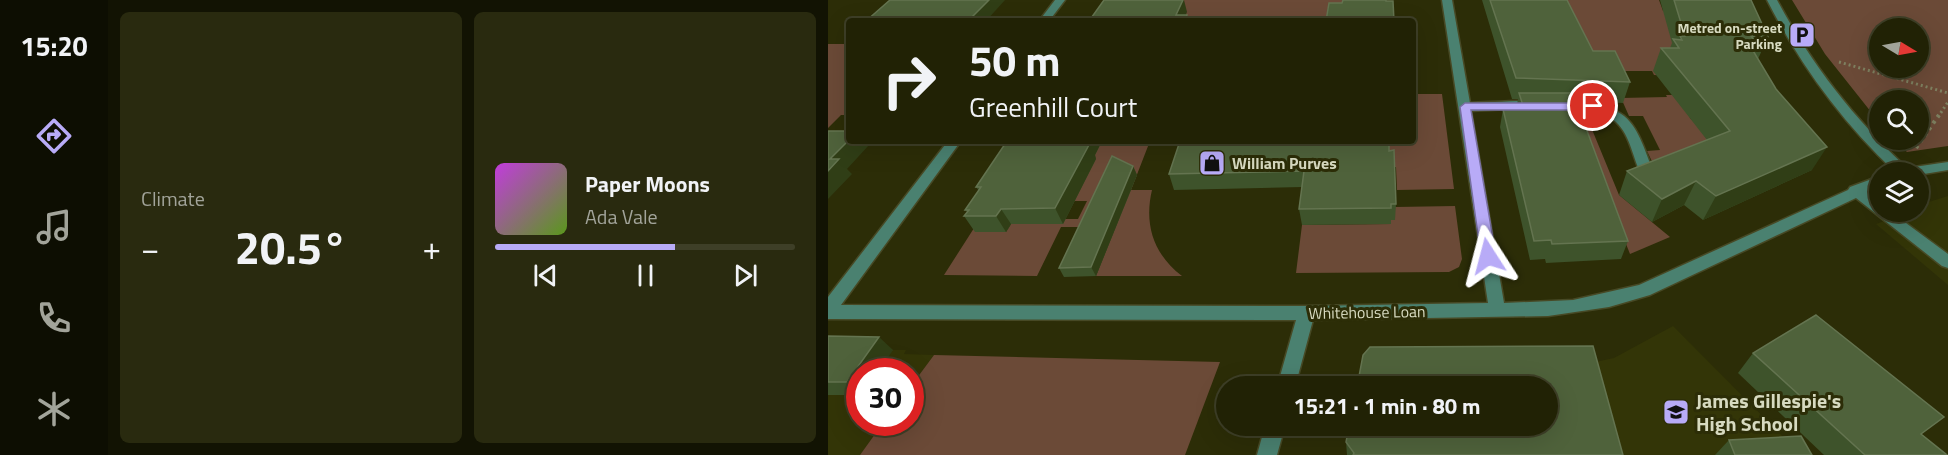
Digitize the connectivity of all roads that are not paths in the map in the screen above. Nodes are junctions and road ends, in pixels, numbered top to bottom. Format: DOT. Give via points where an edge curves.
graph roads {
  1 [pos="1060,0"];
  2 [pos="1447,0"];
  3 [pos="1772,0"];
  4 [pos="1046,18"];
  5 [pos="1465,107"];
  6 [pos="953,144"];
  7 [pos="1893,162"];
  8 [pos="1948,166"];
  9 [pos="1929,169"];
  10 [pos="1647,173"];
  11 [pos="1869,185"];
  12 [pos="1855,190"];
  13 [pos="1869,201"];
  14 [pos="1896,222"];
  15 [pos="1948,262"];
  16 [pos="1497,310"];
  17 [pos="828,311"];
  18 [pos="1306,313"];
  19 [pos="1289,376"];
  20 [pos="1272,436"];
  21 [pos="1267,455"];
  1 -- 4 [label="street"];
  2 -- 5 [label="street"];
  3 -- 7 [label="street" via="1813,69 1866,136"];
  5 -- 10 [label="street" via="1603,108 1620,118"];
  5 -- 16 [label="street"];
  6 -- 17 [label="street"];
  8 -- 9 [label="street"];
  11 -- 12 [label="street, Whitehouse Loan"];
  12 -- 13 [label="street"];
  12 -- 16 [label="street, Whitehouse Loan" via="1644,290 1614,300 1548,309"];
  14 -- 15 [label="street"];
  16 -- 18 [label="street, Whitehouse Loan"];
  17 -- 18 [label="street, Whitehouse Loan"];
  18 -- 19 [label="street"];
  20 -- 21 [label="street"];
}
